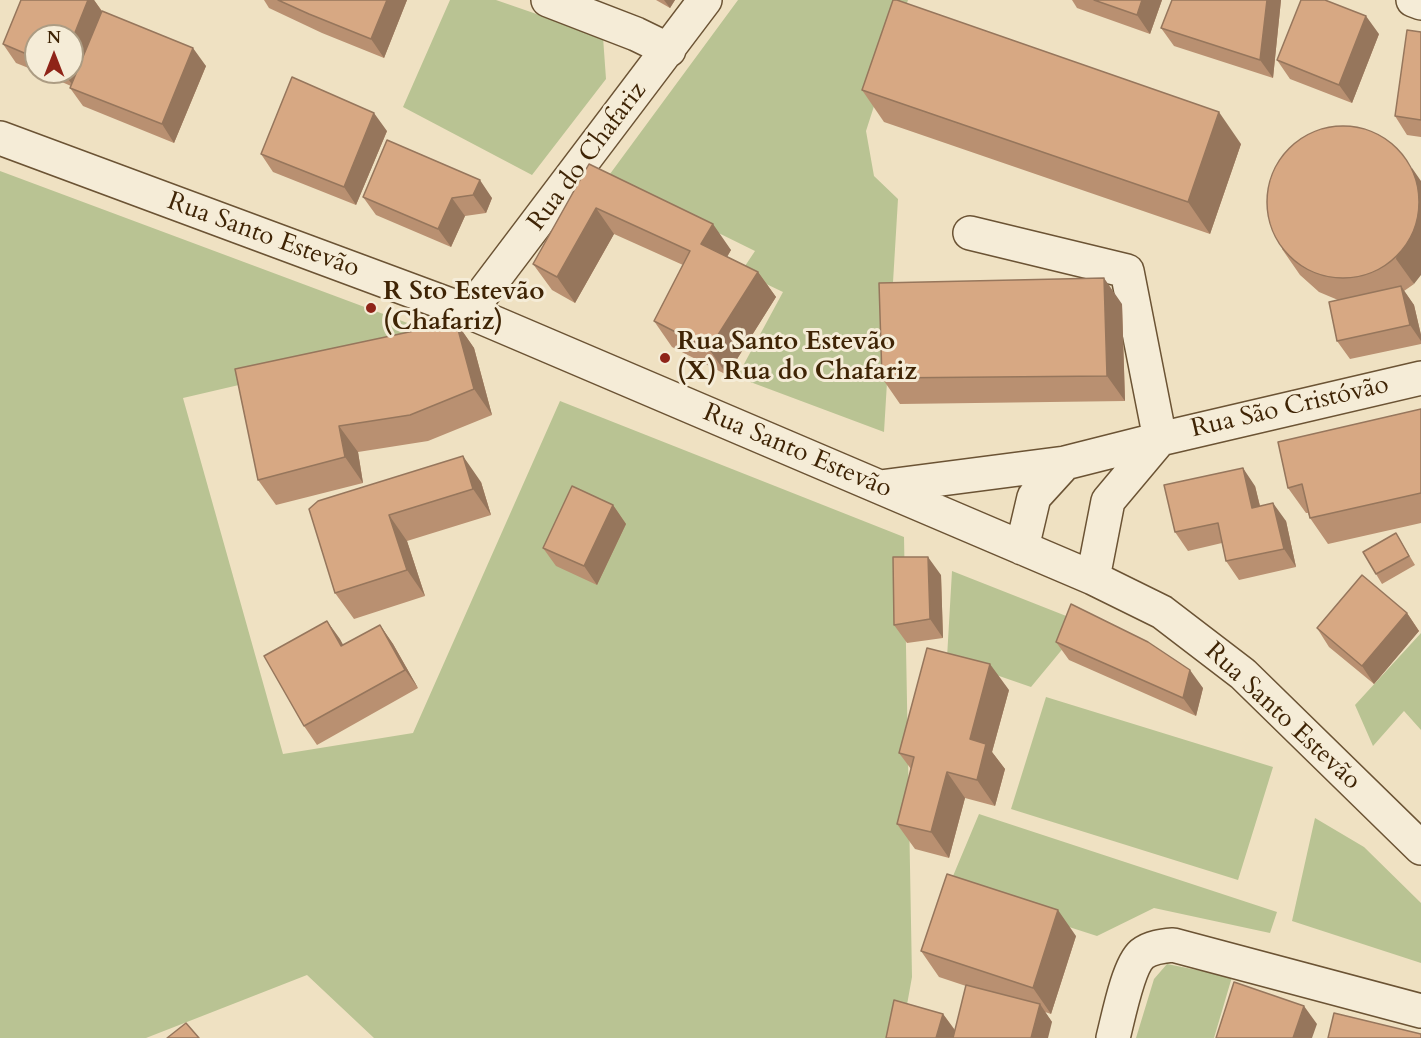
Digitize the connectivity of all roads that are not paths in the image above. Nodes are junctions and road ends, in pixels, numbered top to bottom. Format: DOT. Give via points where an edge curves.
graph roads {
  1 [pos="548,0"];
  2 [pos="705,0"];
  3 [pos="1413,0"];
  4 [pos="1421,3"];
  5 [pos="669,50"];
  6 [pos="0,138"];
  7 [pos="970,233"];
  8 [pos="468,312"];
  9 [pos="1421,378"];
  10 [pos="1160,439"];
  11 [pos="1065,463"];
  12 [pos="880,487"];
  13 [pos="1022,548"];
  14 [pos="1093,578"];
  15 [pos="1421,848"];
  16 [pos="1421,1011"];
  17 [pos="1113,1038"];
  1 -- 5 [label="street"];
  2 -- 5 [label="street, Rua do Chafariz"];
  3 -- 4 [label="street"];
  5 -- 8 [label="street, Rua do Chafariz"];
  6 -- 8 [label="street, Rua Santo Estevão"];
  7 -- 10 [label="street" via="1127,271"];
  8 -- 12 [label="street, Rua Santo Estevão"];
  9 -- 10 [label="street, Rua São Cristóvão"];
  10 -- 11 [label="street, Rua São Cristóvão"];
  10 -- 14 [label="street, Rua São Cristóvão" via="1108,501"];
  11 -- 12 [label="street, Rua São Cristóvão"];
  11 -- 13 [label="street" via="1034,497"];
  12 -- 13 [label="street, Rua Santo Estevão"];
  13 -- 14 [label="street, Rua Santo Estevão"];
  14 -- 15 [label="street, Rua Santo Estevão" via="1162,612 1243,674"];
  16 -- 17 [label="street" via="1173,945 1156,947 1141,955 1130,974"];
}
